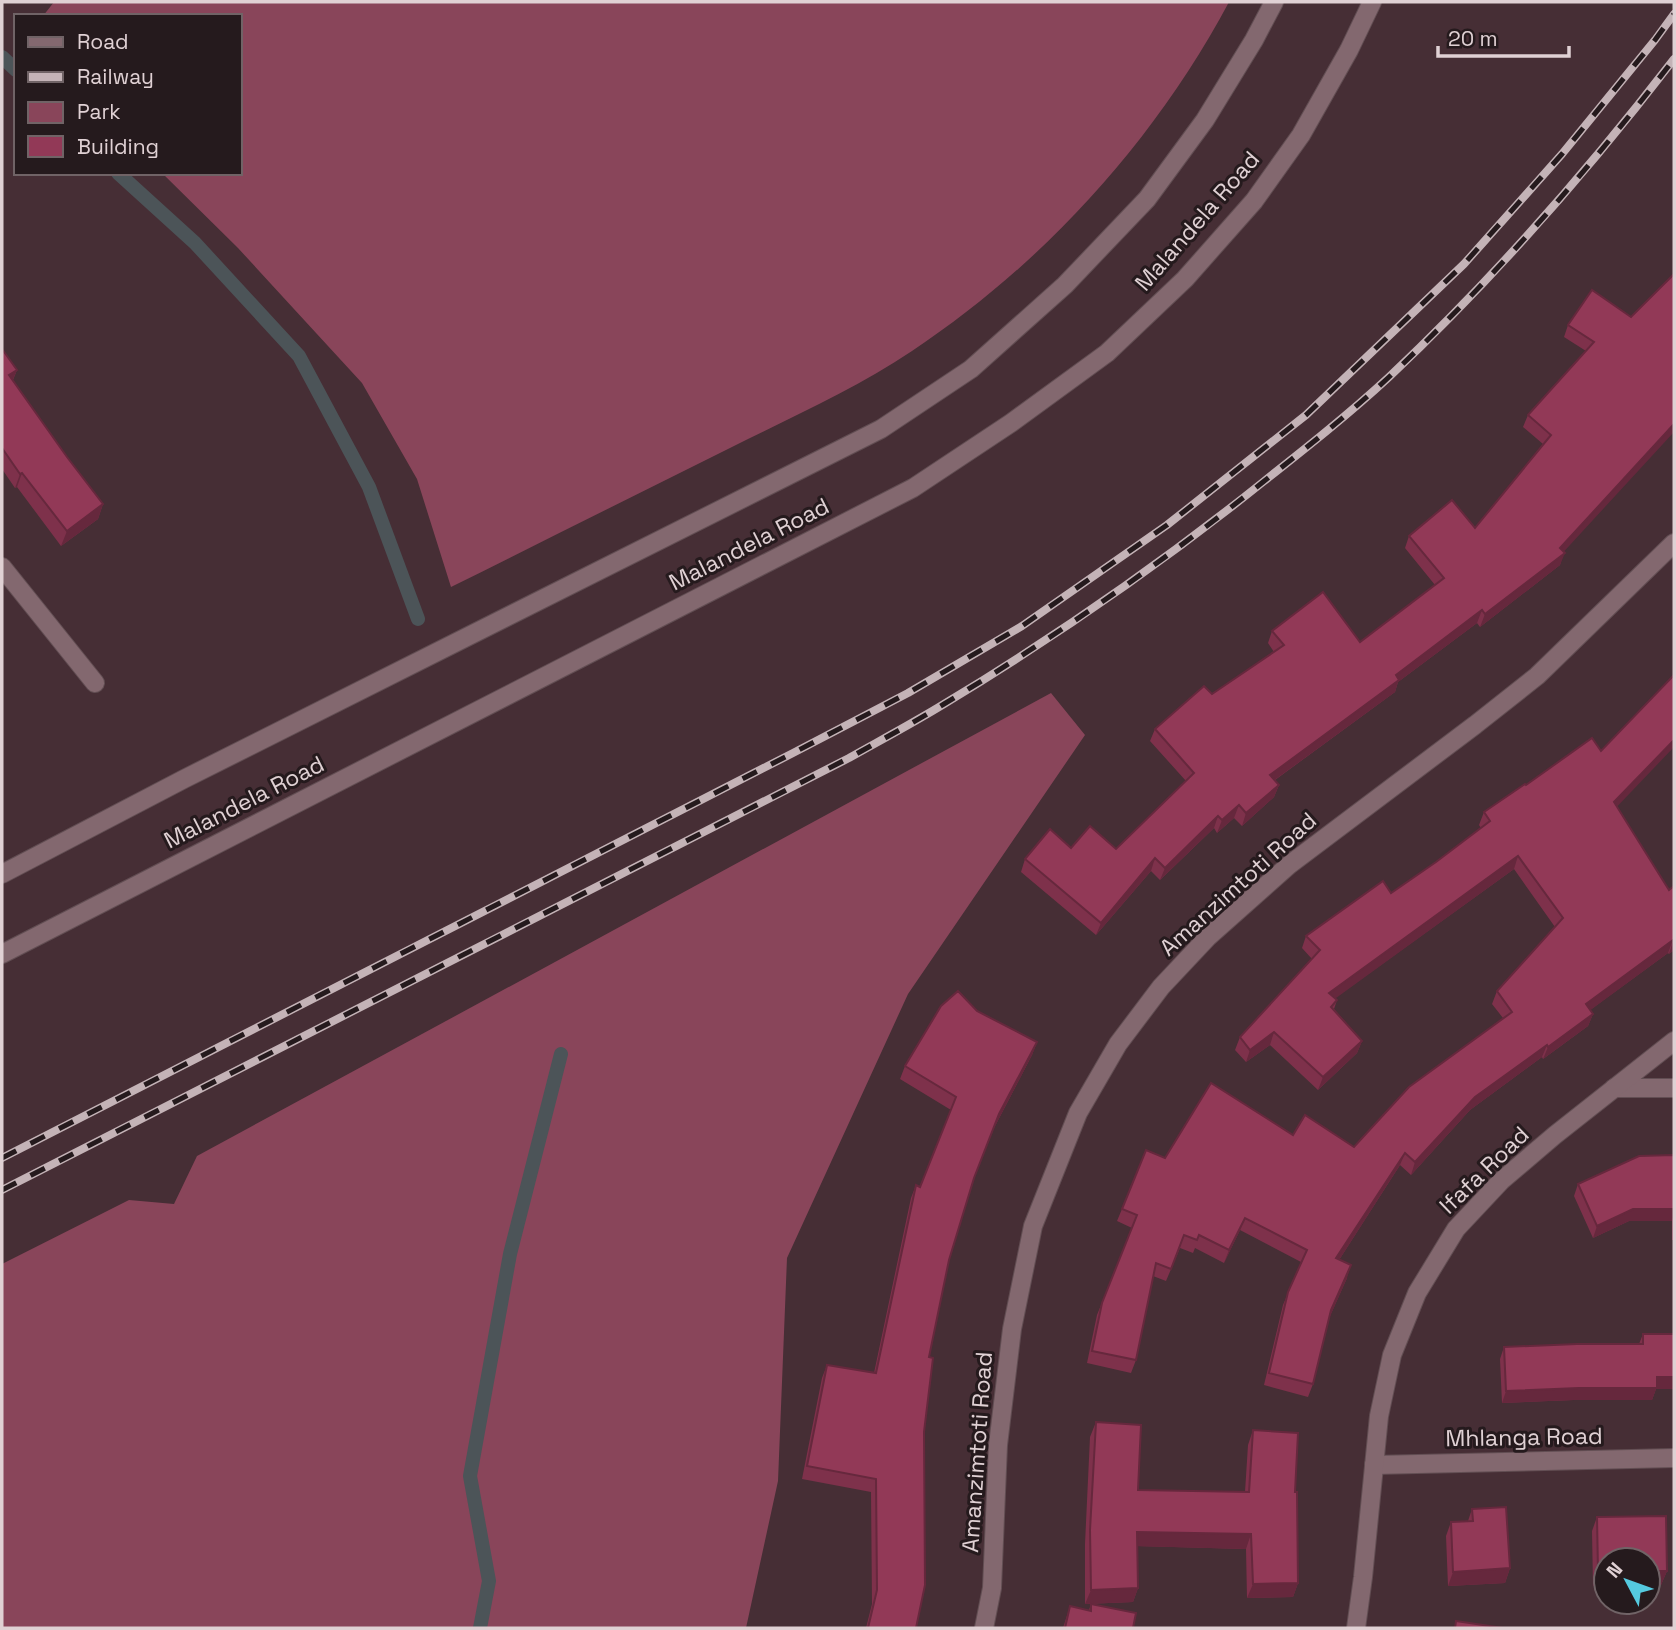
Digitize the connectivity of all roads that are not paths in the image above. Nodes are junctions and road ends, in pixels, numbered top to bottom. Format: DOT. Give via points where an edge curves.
graph roads {
  1 [pos="1274,2"];
  2 [pos="1372,2"];
  3 [pos="1674,543"];
  4 [pos="2,568"];
  5 [pos="95,683"];
  6 [pos="2,874"];
  7 [pos="2,954"];
  8 [pos="1674,1041"];
  9 [pos="1614,1088"];
  10 [pos="1674,1088"];
  11 [pos="1674,1458"];
  12 [pos="1374,1465"];
  13 [pos="984,1628"];
  14 [pos="1356,1628"];
  1 -- 6 [label="main road, Malandela Road" via="1205,120 1147,199 1065,285 971,369 881,429"];
  2 -- 7 [label="main road, Malandela Road" via="1301,135 1254,201 1185,279 1107,354 1011,424 913,488"];
  3 -- 13 [label="main road, Amanzimtoti Road" via="1537,676 1289,865 1208,937 1161,987 1118,1044 1079,1113 1033,1226 1012,1329 1001,1419 992,1588"];
  4 -- 5 [label="main road"];
  8 -- 9 [label="main road, Ifafa Road"];
  9 -- 10 [label="main road"];
  9 -- 12 [label="main road, Ifafa Road" via="1502,1181 1456,1229 1417,1293 1392,1355"];
  11 -- 12 [label="main road, Mhlanga Road"];
  12 -- 14 [label="main road, Ifafa Road"];
}
